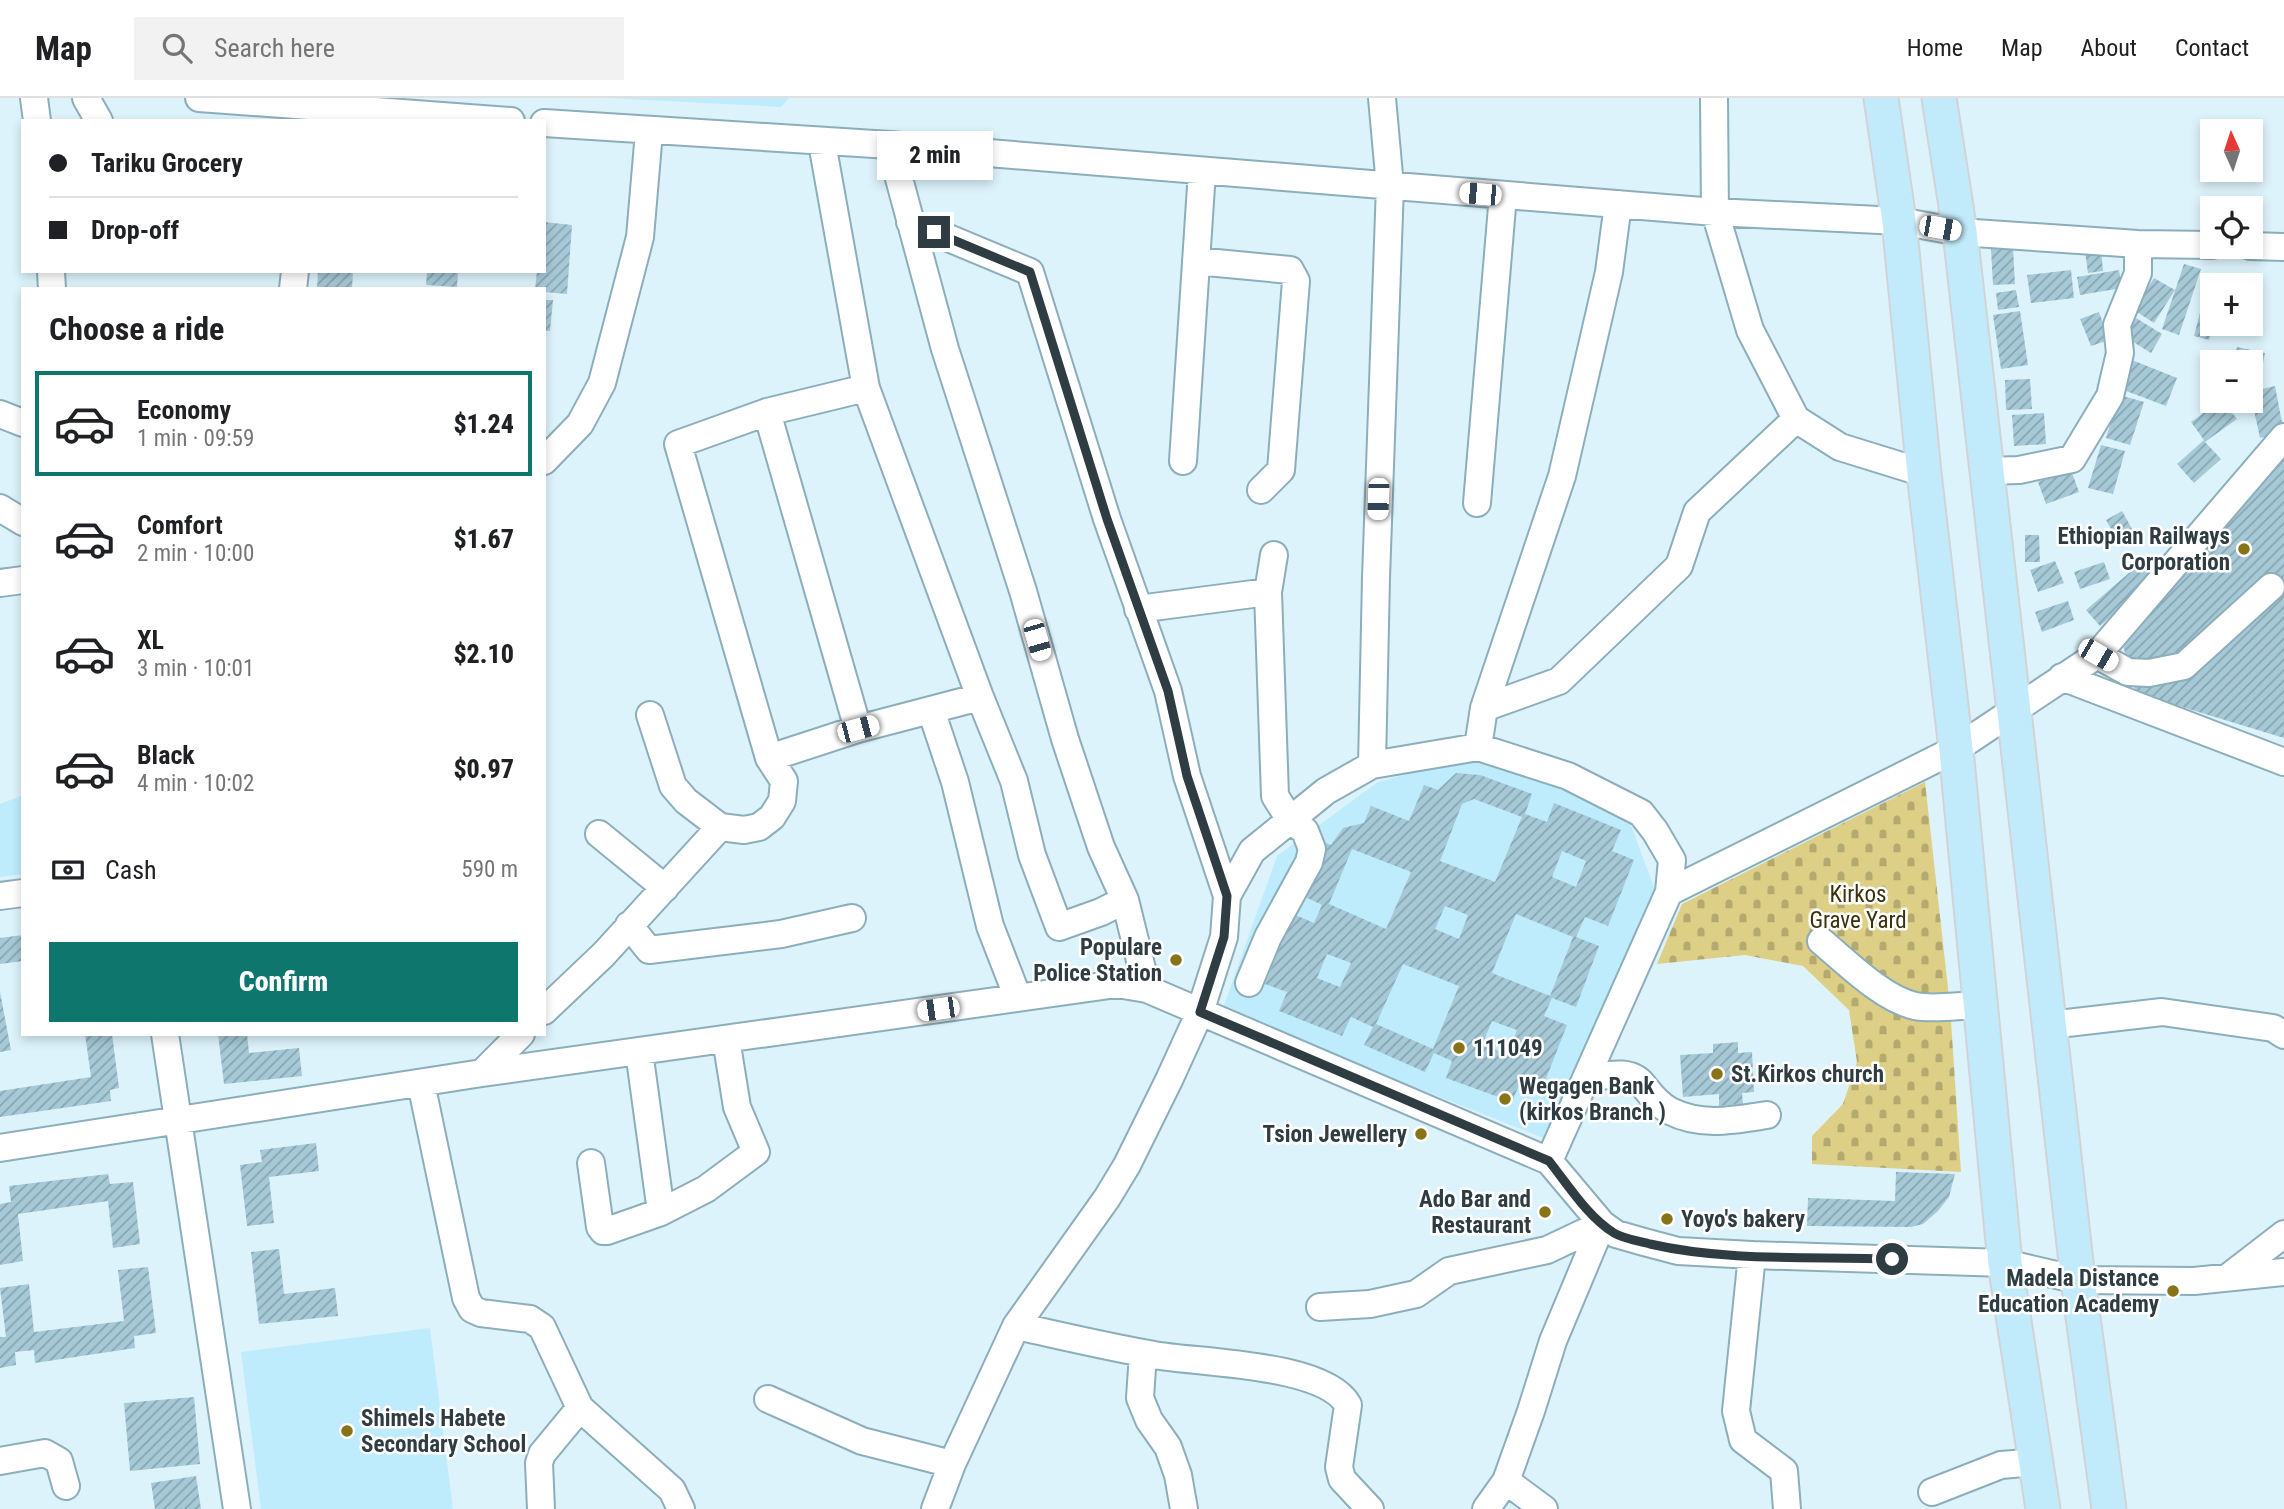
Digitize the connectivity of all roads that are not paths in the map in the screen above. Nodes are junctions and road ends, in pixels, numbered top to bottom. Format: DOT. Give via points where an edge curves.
graph roads {
  1 [pos="34,98"];
  2 [pos="86,98"];
  3 [pos="199,98"];
  4 [pos="1382,98"];
  5 [pos="1714,98"];
  6 [pos="1881,98"];
  7 [pos="1939,98"];
  8 [pos="410,105"];
  9 [pos="320,114"];
  10 [pos="37,119"];
  11 [pos="98,119"];
  12 [pos="498,119"];
  13 [pos="546,123"];
  14 [pos="649,132"];
  15 [pos="822,143"];
  16 [pos="890,145"];
  17 [pos="1202,171"];
  18 [pos="1390,186"];
  19 [pos="1503,195"];
  20 [pos="1618,204"];
  21 [pos="1715,212"];
  22 [pos="1899,221"];
  23 [pos="910,222"];
  24 [pos="1960,232"];
  25 [pos="2138,244"];
  26 [pos="2200,245"];
  27 [pos="2263,246"];
  28 [pos="2284,247"];
  29 [pos="1196,261"];
  30 [pos="866,388"];
  31 [pos="767,412"];
  32 [pos="0,414"];
  33 [pos="1796,419"];
  34 [pos="21,422"];
  35 [pos="2284,437"];
  36 [pos="546,459"];
  37 [pos="1183,461"];
  38 [pos="1987,471"];
  39 [pos="1924,473"];
  40 [pos="1261,490"];
  41 [pos="1477,503"];
  42 [pos="0,508"];
  43 [pos="21,521"];
  44 [pos="1274,555"];
  45 [pos="21,580"];
  46 [pos="0,583"];
  47 [pos="2271,587"];
  48 [pos="1268,592"];
  49 [pos="1138,609"];
  50 [pos="2098,655"];
  51 [pos="2062,677"];
  52 [pos="980,697"];
  53 [pos="1484,708"];
  54 [pos="2014,709"];
  55 [pos="931,710"];
  56 [pos="650,715"];
  57 [pos="858,729"];
  58 [pos="1478,747"];
  59 [pos="1956,749"];
  60 [pos="769,758"];
  61 [pos="2284,762"];
  62 [pos="1372,765"];
  63 [pos="1290,820"];
  64 [pos="720,827"];
  65 [pos="599,834"];
  66 [pos="665,888"];
  67 [pos="1669,892"];
  68 [pos="21,893"];
  69 [pos="1227,896"];
  70 [pos="0,897"];
  71 [pos="1125,900"];
  72 [pos="852,918"];
  73 [pos="629,925"];
  74 [pos="1821,941"];
  75 [pos="1249,983"];
  76 [pos="1147,989"];
  77 [pos="1018,998"];
  78 [pos="1981,1005"];
  79 [pos="546,1010"];
  80 [pos="1200,1012"];
  81 [pos="2050,1025"];
  82 [pos="2280,1026"];
  83 [pos="165,1036"];
  84 [pos="519,1036"];
  85 [pos="726,1039"];
  86 [pos="639,1051"];
  87 [pos="482,1073"];
  88 [pos="1586,1077"];
  89 [pos="421,1083"];
  90 [pos="1767,1115"];
  91 [pos="179,1121"];
  92 [pos="0,1147"];
  93 [pos="1549,1161"];
  94 [pos="591,1163"];
  95 [pos="661,1212"];
  96 [pos="1602,1224"];
  97 [pos="2284,1234"];
  98 [pos="1752,1255"];
  99 [pos="2005,1263"];
  100 [pos="2284,1272"];
  101 [pos="2225,1279"];
  102 [pos="2078,1280"];
  103 [pos="1320,1307"];
  104 [pos="1016,1326"];
  105 [pos="1143,1353"];
  106 [pos="768,1399"];
  107 [pos="580,1408"];
  108 [pos="0,1461"];
  109 [pos="2038,1462"];
  110 [pos="952,1464"];
  111 [pos="1506,1481"];
  112 [pos="66,1486"];
  113 [pos="1933,1492"];
  114 [pos="237,1509"];
  115 [pos="541,1509"];
  116 [pos="681,1509"];
  117 [pos="935,1509"];
  118 [pos="1184,1509"];
  119 [pos="1370,1509"];
  120 [pos="1486,1509"];
  121 [pos="1545,1509"];
  122 [pos="1787,1509"];
  123 [pos="2043,1509"];
  124 [pos="2109,1509"];
  1 -- 10 [label="street"];
  2 -- 11 [label="street"];
  3 -- 9 [label="street"];
  4 -- 18 [label="street"];
  5 -- 21 [label="street"];
  6 -- 22 [label="main road"];
  7 -- 24 [label="main road"];
  8 -- 9 [label="street"];
  8 -- 12 [label="street"];
  13 -- 14 [label="street"];
  14 -- 15 [label="street"];
  14 -- 36 [label="street" via="640,237 602,383 580,424"];
  15 -- 16 [label="street"];
  15 -- 30 [label="street"];
  16 -- 17 [label="street"];
  16 -- 23 [label="street"];
  17 -- 18 [label="street"];
  17 -- 29 [label="street"];
  18 -- 19 [label="street"];
  18 -- 62 [label="street"];
  19 -- 20 [label="street"];
  19 -- 41 [label="street"];
  20 -- 21 [label="street"];
  20 -- 53 [label="street" via="1609,272 1562,477"];
  21 -- 22 [label="street"];
  21 -- 33 [label="street" via="1750,330"];
  22 -- 24 [label="street"];
  22 -- 39 [label="main road"];
  23 -- 49 [label="street" via="1030,272"];
  23 -- 71 [label="street" via="1065,739 1101,847"];
  24 -- 25 [label="street"];
  24 -- 38 [label="main road"];
  25 -- 26 [label="street"];
  25 -- 38 [label="street" via="2137,273 2116,325 2120,353 2110,396 2072,459"];
  27 -- 28 [label="street"];
  29 -- 37 [label="street"];
  29 -- 40 [label="street" via="1290,270 1296,281 1281,470"];
  30 -- 31 [label="street"];
  30 -- 52 [label="street"];
  31 -- 57 [label="street"];
  31 -- 60 [label="street" via="678,444"];
  32 -- 34 [label="street"];
  33 -- 39 [label="street" via="1840,447"];
  33 -- 53 [label="street" via="1697,512 1679,566 1559,681"];
  35 -- 50 [label="street"];
  38 -- 54 [label="main road"];
  39 -- 59 [label="main road"];
  42 -- 43 [label="street"];
  44 -- 48 [label="street"];
  45 -- 46 [label="street"];
  47 -- 50 [label="street" via="2184,666 2128,672"];
  48 -- 49 [label="street"];
  48 -- 63 [label="street" via="1275,796"];
  49 -- 69 [label="street" via="1168,691 1187,776"];
  50 -- 51 [label="street"];
  51 -- 54 [label="street"];
  51 -- 61 [label="street"];
  52 -- 55 [label="street"];
  52 -- 71 [label="street" via="1014,781 1032,855 1059,927"];
  53 -- 58 [label="street"];
  54 -- 59 [label="street"];
  54 -- 81 [label="main road"];
  55 -- 57 [label="street"];
  55 -- 77 [label="street" via="955,782 990,926"];
  56 -- 64 [label="street" via="673,786"];
  57 -- 60 [label="street"];
  58 -- 62 [label="street"];
  58 -- 67 [label="street" via="1569,776 1641,813 1672,860"];
  59 -- 67 [label="street"];
  59 -- 78 [label="main road"];
  60 -- 64 [label="street" via="784,781 782,801 772,817 759,827 744,830"];
  62 -- 63 [label="street" via="1326,791"];
  63 -- 69 [label="street" via="1252,851"];
  63 -- 75 [label="street" via="1306,831 1312,849 1309,862"];
  64 -- 66 [label="street"];
  65 -- 66 [label="street"];
  66 -- 73 [label="street"];
  67 -- 88 [label="street"];
  68 -- 70 [label="street"];
  69 -- 80 [label="street" via="1224,937"];
  71 -- 76 [label="street"];
  72 -- 73 [label="street" via="781,933 649,950"];
  73 -- 79 [label="street"];
  74 -- 78 [label="street" via="1902,1002 1919,1007"];
  76 -- 77 [label="street" via="1117,984"];
  76 -- 80 [label="street"];
  77 -- 85 [label="street"];
  78 -- 99 [label="main road"];
  80 -- 93 [label="street"];
  80 -- 104 [label="street" via="1127,1165"];
  81 -- 82 [label="street" via="2162,1012"];
  81 -- 102 [label="main road"];
  83 -- 91 [label="street"];
  84 -- 87 [label="street"];
  85 -- 86 [label="street"];
  85 -- 95 [label="street" via="737,1107 756,1152 706,1189"];
  86 -- 87 [label="street"];
  86 -- 95 [label="street"];
  87 -- 89 [label="street"];
  88 -- 90 [label="street" via="1634,1077 1651,1097 1687,1118 1722,1122"];
  88 -- 93 [label="street"];
  89 -- 91 [label="street"];
  89 -- 107 [label="street" via="466,1298 472,1309 481,1313 536,1322"];
  91 -- 92 [label="street"];
  91 -- 114 [label="street"];
  93 -- 96 [label="street"];
  94 -- 95 [label="street" via="601,1230"];
  96 -- 98 [label="street" via="1616,1234 1678,1251"];
  96 -- 103 [label="street" via="1547,1250 1449,1271 1416,1294 1370,1304"];
  96 -- 111 [label="street" via="1553,1341"];
  97 -- 101 [label="street"];
  98 -- 99 [label="street"];
  98 -- 122 [label="street" via="1736,1411 1743,1440 1784,1471"];
  99 -- 102 [label="street"];
  99 -- 109 [label="main road"];
  100 -- 101 [label="street"];
  101 -- 102 [label="street"];
  102 -- 124 [label="main road"];
  104 -- 105 [label="street"];
  104 -- 110 [label="street"];
  105 -- 118 [label="street" via="1140,1398 1168,1447"];
  105 -- 119 [label="street" via="1240,1363 1314,1381 1343,1397 1348,1405 1339,1467 1342,1479"];
  106 -- 110 [label="street" via="862,1441"];
  107 -- 115 [label="street" via="542,1454"];
  107 -- 116 [label="street" via="672,1490"];
  108 -- 112 [label="street" via="45,1453 59,1461"];
  109 -- 113 [label="street" via="2001,1465"];
  109 -- 123 [label="main road"];
  110 -- 117 [label="street"];
  111 -- 120 [label="street"];
  111 -- 121 [label="street"];
}
